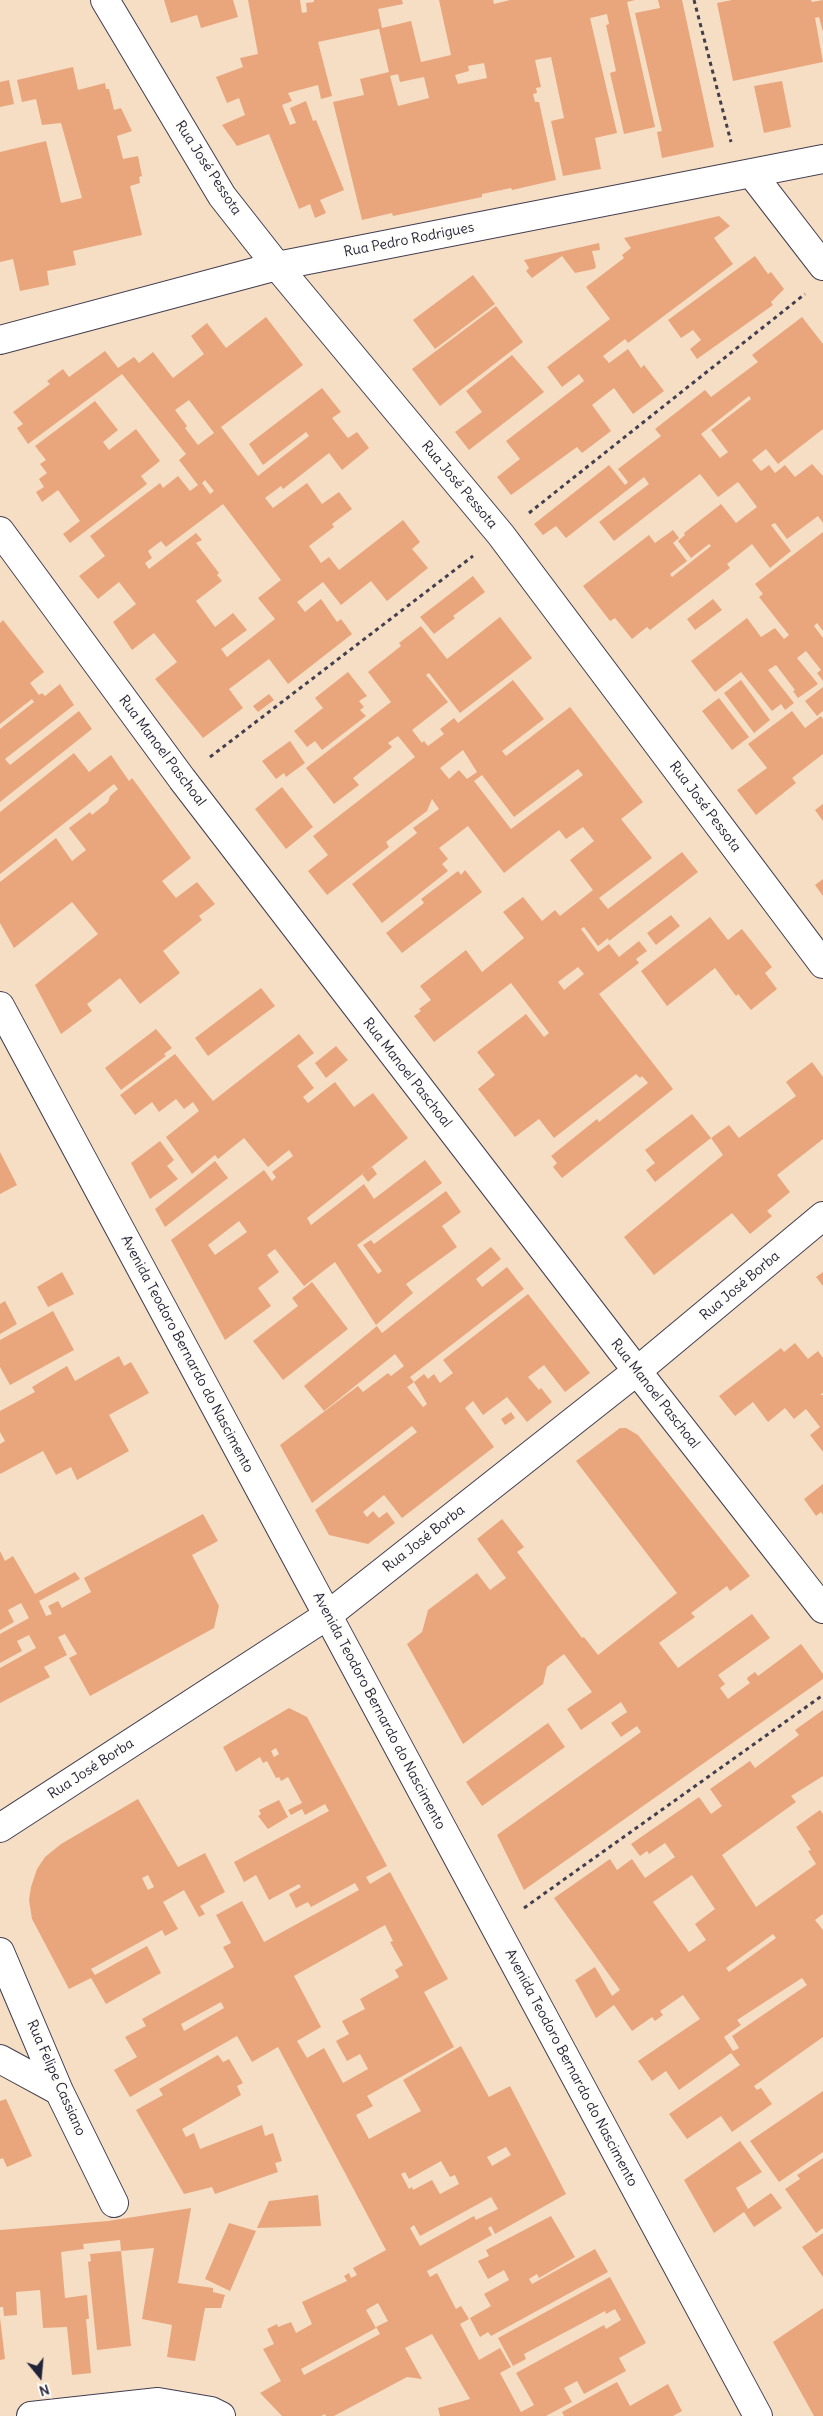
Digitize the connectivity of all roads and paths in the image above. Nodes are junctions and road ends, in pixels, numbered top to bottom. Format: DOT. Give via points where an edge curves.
graph roads {
  1 [pos="105,0"];
  2 [pos="694,0"];
  3 [pos="823,159"];
  4 [pos="746,175"];
  5 [pos="277,266"];
  6 [pos="823,266"];
  7 [pos="0,340"];
  8 [pos="0,530"];
  9 [pos="823,964"];
  10 [pos="0,1006"];
  11 [pos="823,1216"];
  12 [pos="637,1371"];
  13 [pos="823,1609"];
  14 [pos="328,1615"];
  15 [pos="823,1695"];
  16 [pos="0,1828"];
  17 [pos="496,1928"];
  18 [pos="0,1952"];
  19 [pos="0,2058"];
  20 [pos="59,2091"];
  21 [pos="114,2203"];
  22 [pos="31,2416"];
  23 [pos="221,2416"];
  24 [pos="758,2416"];
  1 -- 5 [label="street, Rua José Pessota" via="222,196"];
  2 -- 4 [label="path"];
  3 -- 4 [label="street, Rua Pedro Rodrigues"];
  4 -- 5 [label="street, Rua Pedro Rodrigues"];
  4 -- 6 [label="street"];
  5 -- 7 [label="street, Rua Pedro Rodrigues"];
  5 -- 9 [label="street, Rua José Pessota" via="501,535"];
  8 -- 12 [label="street, Rua Manoel Paschoal" via="182,779"];
  10 -- 14 [label="street, Avenida Teodoro Bernardo do Nascimento"];
  11 -- 12 [label="street, Rua José Borba"];
  12 -- 13 [label="street, Rua Manoel Paschoal"];
  12 -- 14 [label="street, Rua José Borba"];
  14 -- 16 [label="street, Rua José Borba"];
  14 -- 17 [label="street, Avenida Teodoro Bernardo do Nascimento"];
  15 -- 17 [label="path"];
  17 -- 24 [label="street, Avenida Teodoro Bernardo do Nascimento"];
  18 -- 20 [label="street, Rua Felipe Cassiano"];
  19 -- 20 [label="street"];
  20 -- 21 [label="street, Rua Felipe Cassiano"];
  22 -- 23 [label="street" via="158,2402 211,2411"];
}
